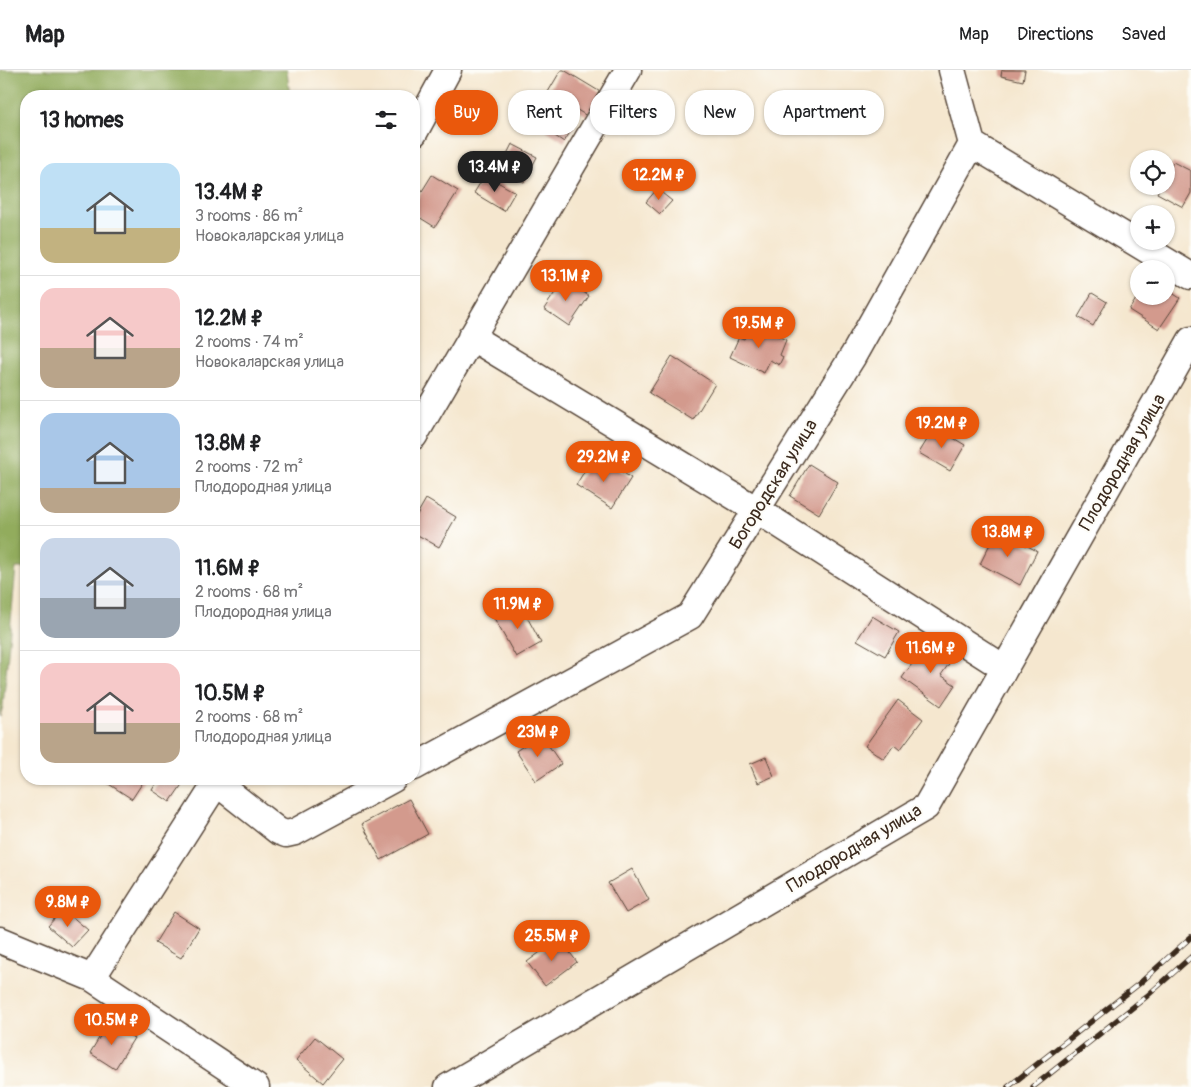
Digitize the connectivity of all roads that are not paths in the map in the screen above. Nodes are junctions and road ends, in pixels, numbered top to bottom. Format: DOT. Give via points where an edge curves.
graph roads {
  1 [pos="448,70"];
  2 [pos="628,70"];
  3 [pos="952,70"];
  4 [pos="420,122"];
  5 [pos="972,144"];
  6 [pos="1191,276"];
  7 [pos="472,337"];
  8 [pos="1191,340"];
  9 [pos="420,426"];
  10 [pos="757,510"];
  11 [pos="1004,668"];
  12 [pos="420,765"];
  13 [pos="215,785"];
  14 [pos="223,785"];
  15 [pos="382,785"];
  16 [pos="0,940"];
  17 [pos="92,978"];
  18 [pos="256,1087"];
  19 [pos="448,1087"];
  1 -- 4 [label="street"];
  2 -- 7 [label="street"];
  3 -- 5 [label="street"];
  5 -- 6 [label="street"];
  5 -- 10 [label="street, Богородская улица" via="853,356"];
  7 -- 9 [label="street"];
  7 -- 10 [label="street"];
  8 -- 11 [label="street, Плодородная улица"];
  10 -- 11 [label="street"];
  10 -- 12 [label="street, Богородская улица" via="690,616"];
  11 -- 19 [label="street, Плодородная улица" via="926,807"];
  13 -- 17 [label="street"];
  14 -- 15 [label="street" via="278,831 286,834"];
  16 -- 17 [label="street"];
  17 -- 18 [label="street"];
}
